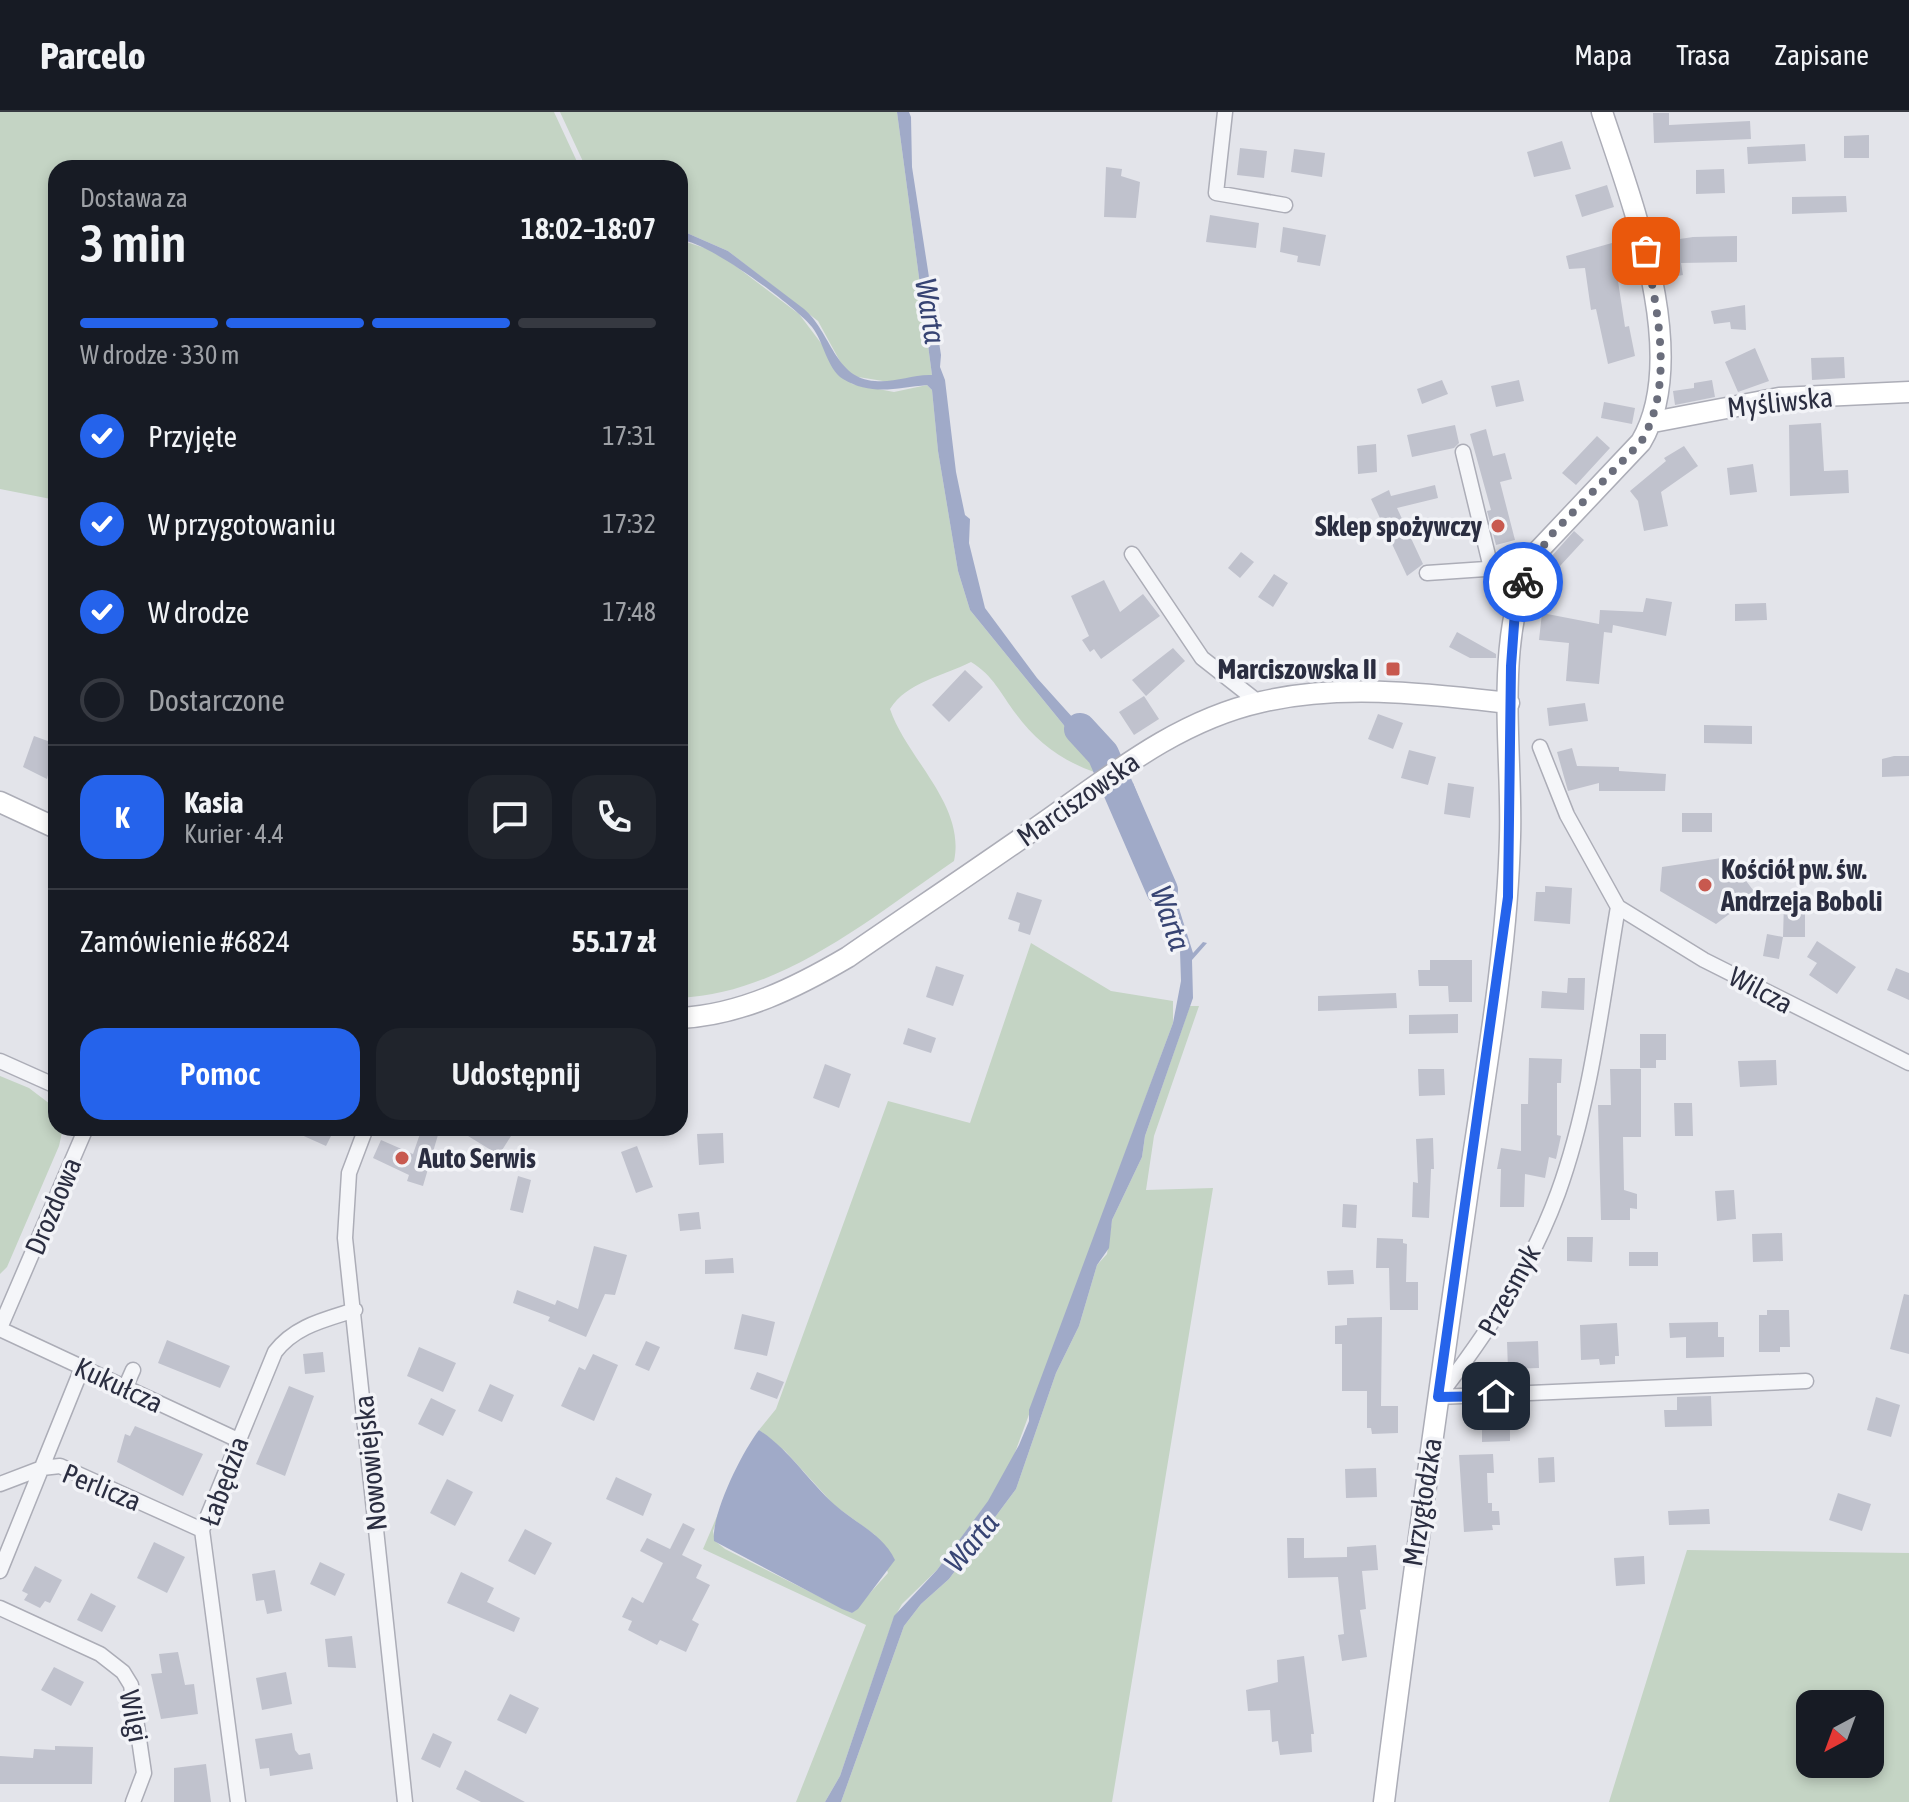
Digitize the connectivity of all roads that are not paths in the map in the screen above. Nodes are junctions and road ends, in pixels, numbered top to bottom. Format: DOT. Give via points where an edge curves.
graph roads {
  1 [pos="1225,112"];
  2 [pos="1602,112"];
  3 [pos="1285,205"];
  4 [pos="1909,392"];
  5 [pos="1653,422"];
  6 [pos="1463,452"];
  7 [pos="1132,554"];
  8 [pos="1529,566"];
  9 [pos="1491,568"];
  10 [pos="1427,573"];
  11 [pos="1258,702"];
  12 [pos="1509,703"];
  13 [pos="1540,747"];
  14 [pos="0,802"];
  15 [pos="48,824"];
  16 [pos="1618,907"];
  17 [pos="688,1016"];
  18 [pos="0,1061"];
  19 [pos="1909,1063"];
  20 [pos="48,1082"];
  21 [pos="83,1136"];
  22 [pos="363,1136"];
  23 [pos="355,1310"];
  24 [pos="0,1329"];
  25 [pos="82,1368"];
  26 [pos="133,1370"];
  27 [pos="1806,1381"];
  28 [pos="125,1388"];
  29 [pos="1438,1397"];
  30 [pos="238,1440"];
  31 [pos="42,1468"];
  32 [pos="0,1484"];
  33 [pos="202,1530"];
  34 [pos="0,1571"];
  35 [pos="0,1608"];
  36 [pos="133,1802"];
  37 [pos="238,1802"];
  38 [pos="405,1802"];
  39 [pos="1384,1802"];
  1 -- 3 [label="street" via="1216,193"];
  2 -- 5 [label="street, Mrzygłodzka" via="1640,227 1653,291 1660,365"];
  4 -- 5 [label="street, Myśliwska" via="1779,398"];
  5 -- 8 [label="street, Mrzygłodzka"];
  6 -- 9 [label="street"];
  7 -- 11 [label="street" via="1202,658"];
  8 -- 9 [label="street"];
  8 -- 12 [label="street, Mrzygłodzka" via="1515,611"];
  9 -- 10 [label="street"];
  11 -- 12 [label="street, Marciszowska" via="1320,693 1383,693"];
  11 -- 17 [label="street, Marciszowska" via="1194,723 1128,762 802,984 749,1004"];
  12 -- 29 [label="street, Mrzygłodzka" via="1508,897"];
  13 -- 16 [label="street" via="1567,815"];
  14 -- 15 [label="street"];
  16 -- 19 [label="street, Wilcza" via="1704,960"];
  16 -- 29 [label="street, Przesmyk" via="1575,1138 1557,1195 1495,1322"];
  18 -- 20 [label="street"];
  21 -- 24 [label="street, Drozdowa"];
  22 -- 23 [label="street, Nowowiejska" via="346,1195 345,1238"];
  23 -- 30 [label="street, Łabędzia" via="285,1338"];
  23 -- 38 [label="street, Nowowiejska"];
  24 -- 25 [label="street, Kukułcza"];
  25 -- 28 [label="street, Kukułcza"];
  25 -- 31 [label="street"];
  26 -- 28 [label="street"];
  27 -- 29 [label="street"];
  28 -- 30 [label="street, Kukułcza"];
  29 -- 39 [label="street, Mrzygłodzka"];
  30 -- 33 [label="street, Łabędzia"];
  31 -- 32 [label="street, Perlicza"];
  31 -- 33 [label="street, Perlicza" via="60,1466"];
  31 -- 34 [label="street"];
  33 -- 37 [label="street, Łabędzia"];
  35 -- 36 [label="street, Wilgi" via="100,1654 123,1672 131,1685 144,1773"];
}
